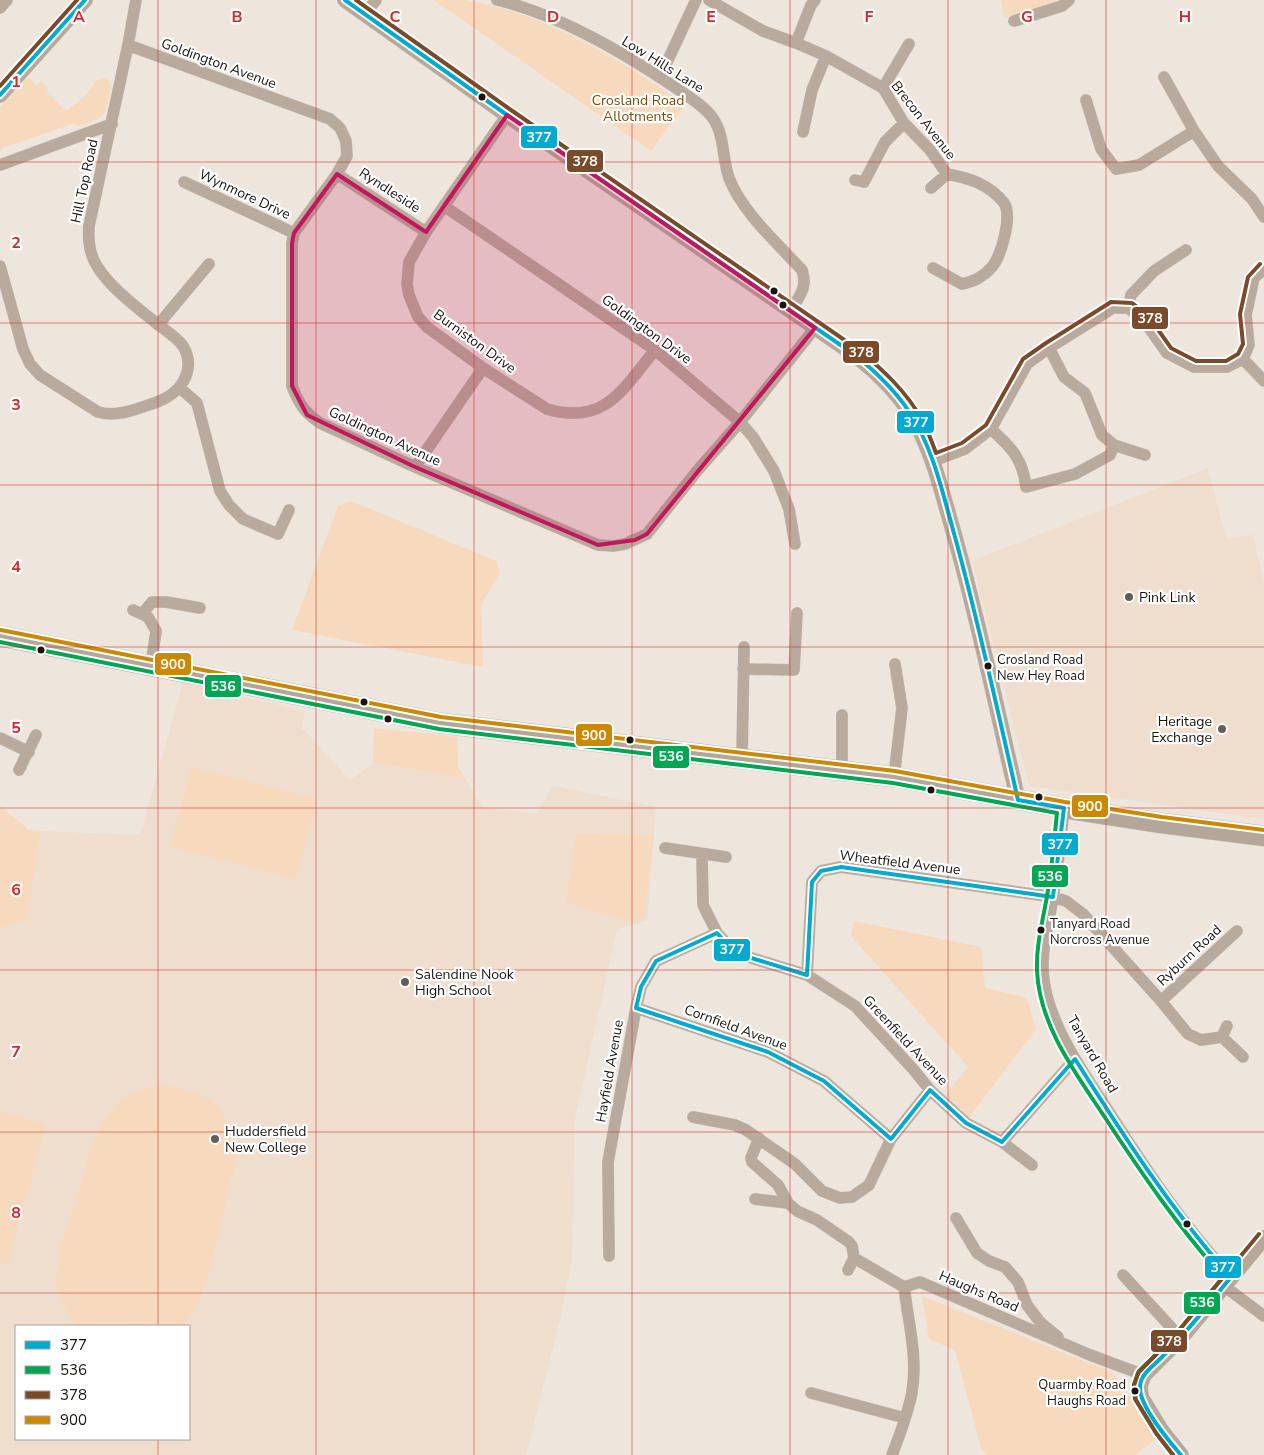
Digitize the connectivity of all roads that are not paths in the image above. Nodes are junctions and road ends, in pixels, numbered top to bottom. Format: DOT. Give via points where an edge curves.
graph roads {
  1 [pos="7,0"];
  2 [pos="84,0"];
  3 [pos="136,0"];
  4 [pos="345,0"];
  5 [pos="376,0"];
  6 [pos="497,0"];
  7 [pos="696,0"];
  8 [pos="709,0"];
  9 [pos="815,0"];
  10 [pos="1069,0"];
  11 [pos="0,8"];
  12 [pos="365,14"];
  13 [pos="1014,21"];
  14 [pos="796,43"];
  15 [pos="909,44"];
  16 [pos="128,45"];
  17 [pos="826,56"];
  18 [pos="660,77"];
  19 [pos="1164,77"];
  20 [pos="883,88"];
  21 [pos="0,95"];
  22 [pos="1086,100"];
  23 [pos="507,115"];
  24 [pos="904,123"];
  25 [pos="112,124"];
  26 [pos="1194,131"];
  27 [pos="803,132"];
  28 [pos="0,165"];
  29 [pos="337,174"];
  30 [pos="947,174"];
  31 [pos="855,180"];
  32 [pos="184,182"];
  33 [pos="931,188"];
  34 [pos="444,206"];
  35 [pos="1264,216"];
  36 [pos="426,232"];
  37 [pos="294,233"];
  38 [pos="1186,250"];
  39 [pos="209,264"];
  40 [pos="0,266"];
  41 [pos="934,268"];
  42 [pos="1264,269"];
  43 [pos="3,282"];
  44 [pos="1128,308"];
  45 [pos="791,311"];
  46 [pos="158,325"];
  47 [pos="816,328"];
  48 [pos="1049,348"];
  49 [pos="655,350"];
  50 [pos="1244,359"];
  51 [pos="483,368"];
  52 [pos="1264,381"];
  53 [pos="180,388"];
  54 [pos="740,422"];
  55 [pos="991,429"];
  56 [pos="1114,445"];
  57 [pos="1145,455"];
  58 [pos="933,461"];
  59 [pos="415,467"];
  60 [pos="289,510"];
  61 [pos="795,544"];
  62 [pos="200,608"];
  63 [pos="797,613"];
  64 [pos="0,636"];
  65 [pos="744,647"];
  66 [pos="895,664"];
  67 [pos="151,666"];
  68 [pos="743,669"];
  69 [pos="842,715"];
  70 [pos="36,735"];
  71 [pos="0,738"];
  72 [pos="29,752"];
  73 [pos="742,758"];
  74 [pos="19,770"];
  75 [pos="842,770"];
  76 [pos="894,777"];
  77 [pos="1018,800"];
  78 [pos="1064,808"];
  79 [pos="1264,836"];
  80 [pos="665,848"];
  81 [pos="702,855"];
  82 [pos="726,857"];
  83 [pos="1053,897"];
  84 [pos="1237,931"];
  85 [pos="717,933"];
  86 [pos="807,975"];
  87 [pos="1162,1001"];
  88 [pos="636,1008"];
  89 [pos="1243,1057"];
  90 [pos="1075,1058"];
  91 [pos="930,1090"];
  92 [pos="693,1117"];
  93 [pos="759,1138"];
  94 [pos="891,1139"];
  95 [pos="1002,1142"];
  96 [pos="1032,1166"];
  97 [pos="755,1198"];
  98 [pos="788,1203"];
  99 [pos="956,1218"];
  100 [pos="1264,1238"];
  101 [pos="609,1256"];
  102 [pos="854,1258"];
  103 [pos="848,1270"];
  104 [pos="1123,1275"];
  105 [pos="1228,1282"];
  106 [pos="904,1287"];
  107 [pos="1264,1316"];
  108 [pos="1181,1338"];
  109 [pos="1090,1354"];
  110 [pos="1142,1381"];
  111 [pos="811,1392"];
  112 [pos="906,1418"];
  113 [pos="892,1455"];
  114 [pos="1181,1455"];
  1 -- 11 [label="street"];
  2 -- 21 [label="street"];
  3 -- 16 [label="street, Hill Top Road"];
  4 -- 12 [label="street"];
  5 -- 12 [label="street"];
  6 -- 18 [label="street, Low Hills Lane" via="556,19"];
  7 -- 18 [label="street"];
  8 -- 14 [label="street, Brecon Avenue" via="763,31"];
  9 -- 14 [label="street"];
  10 -- 13 [label="street" via="1062,6"];
  12 -- 23 [label="street"];
  14 -- 17 [label="street, Brecon Avenue"];
  15 -- 20 [label="street"];
  16 -- 25 [label="street, Hill Top Road"];
  16 -- 29 [label="street, Goldington Avenue" via="330,120 340,128 346,141 347,156"];
  17 -- 20 [label="street, Brecon Avenue"];
  17 -- 27 [label="street" via="812,90"];
  18 -- 45 [label="street, Low Hills Lane" via="712,117 719,131 729,178 754,217 802,270 805,279 803,289"];
  19 -- 26 [label="street"];
  20 -- 24 [label="street, Brecon Avenue"];
  22 -- 26 [label="street" via="1101,149 1116,169 1139,165"];
  23 -- 34 [label="street, Burniston Drive"];
  23 -- 45 [label="street"];
  24 -- 30 [label="street, Brecon Avenue"];
  24 -- 31 [label="street" via="885,142 864,182"];
  25 -- 28 [label="street"];
  25 -- 46 [label="street, Hill Top Road" via="89,226 91,254 108,281"];
  26 -- 35 [label="street" via="1218,166 1252,199"];
  29 -- 36 [label="street, Ryndleside"];
  29 -- 37 [label="street, Goldington Avenue"];
  30 -- 33 [label="street, Brecon Avenue"];
  30 -- 41 [label="street, Brecon Avenue" via="986,186 1005,204 1006,235 992,267 974,281 962,284"];
  32 -- 37 [label="street, Wynmore Drive"];
  34 -- 36 [label="street, Burniston Drive"];
  34 -- 49 [label="street, Goldington Drive"];
  36 -- 51 [label="street, Burniston Drive" via="409,262 409,296 418,317 427,327"];
  37 -- 59 [label="street, Goldington Avenue" via="292,386 298,402 307,415 320,423"];
  38 -- 44 [label="street" via="1154,270 1131,295"];
  39 -- 46 [label="street"];
  40 -- 43 [label="street"];
  42 -- 50 [label="street" via="1254,278 1252,287 1246,315 1249,345"];
  43 -- 53 [label="street" via="30,364 40,375 98,412 107,415 129,411 168,399"];
  44 -- 48 [label="street" via="1113,308"];
  44 -- 50 [label="street" via="1142,318 1168,353 1194,368 1226,367"];
  45 -- 47 [label="street"];
  46 -- 53 [label="street, Hill Top Road" via="182,345 187,355 189,364"];
  47 -- 54 [label="street, Goldington Avenue"];
  47 -- 58 [label="street" via="879,374 916,422"];
  48 -- 55 [label="street" via="1027,364"];
  48 -- 56 [label="street" via="1064,376 1086,393 1102,434"];
  49 -- 51 [label="street, Burniston Drive" via="618,396 586,413 547,409"];
  49 -- 54 [label="street, Goldington Drive"];
  50 -- 52 [label="street"];
  51 -- 59 [label="street"];
  53 -- 60 [label="street" via="197,403 220,490 229,505 243,519 278,534"];
  54 -- 59 [label="street, Goldington Avenue" via="646,534 613,546 598,545"];
  54 -- 61 [label="street, Goldington Drive" via="774,471 789,509"];
  55 -- 56 [label="street" via="1010,446 1024,473 1026,487 1075,474 1110,455"];
  55 -- 58 [label="street" via="965,449"];
  56 -- 57 [label="street"];
  58 -- 77 [label="street" via="965,573"];
  62 -- 67 [label="street" via="152,602 138,612 148,617 156,631"];
  63 -- 68 [label="street" via="794,670"];
  64 -- 67 [label="highway"];
  65 -- 68 [label="street"];
  66 -- 76 [label="street" via="902,708"];
  67 -- 73 [label="highway" via="440,723"];
  68 -- 73 [label="street"];
  69 -- 75 [label="street"];
  70 -- 72 [label="street"];
  71 -- 72 [label="street"];
  72 -- 74 [label="street"];
  73 -- 75 [label="highway"];
  75 -- 76 [label="highway"];
  76 -- 77 [label="highway"];
  77 -- 78 [label="highway"];
  78 -- 79 [label="highway"];
  78 -- 83 [label="street, Tanyard Road"];
  80 -- 81 [label="street"];
  81 -- 82 [label="street"];
  81 -- 85 [label="street, Greenfield Avenue" via="703,905"];
  83 -- 86 [label="street, Wheatfield Avenue" via="841,867 821,871 812,882"];
  83 -- 87 [label="street, Wheatfield Avenue" via="1066,901 1083,914"];
  83 -- 90 [label="street, Tanyard Road" via="1043,950 1044,981 1054,1017"];
  84 -- 87 [label="street, Ryburn Road"];
  85 -- 86 [label="street, Greenfield Avenue" via="735,953"];
  85 -- 88 [label="street, Hayfield Avenue" via="656,961 641,987"];
  86 -- 91 [label="street, Greenfield Avenue" via="854,1006"];
  87 -- 89 [label="street, Wheatfield Avenue" via="1188,1034 1201,1040 1225,1031"];
  88 -- 94 [label="street, Cornfield Avenue" via="768,1052 792,1064 824,1081"];
  88 -- 101 [label="street, Hayfield Avenue" via="608,1162"];
  90 -- 95 [label="street"];
  90 -- 105 [label="street, Tanyard Road" via="1154,1183"];
  91 -- 94 [label="street"];
  91 -- 95 [label="street, Greenfield Avenue" via="966,1123"];
  92 -- 93 [label="street" via="735,1125"];
  93 -- 94 [label="street" via="795,1164 822,1191 840,1198 852,1197 869,1185"];
  93 -- 98 [label="street" via="752,1162 778,1185"];
  95 -- 96 [label="street, Greenfield Avenue"];
  97 -- 98 [label="street"];
  98 -- 102 [label="street" via="849,1242"];
  99 -- 109 [label="street, Haughs Road" via="977,1253 1005,1267 1018,1282 1027,1305 1040,1322 1056,1336"];
  100 -- 105 [label="street"];
  102 -- 103 [label="street"];
  102 -- 106 [label="street"];
  104 -- 108 [label="street"];
  105 -- 107 [label="street, Tanyard Road"];
  105 -- 108 [label="street"];
  106 -- 109 [label="street, Haughs Road" via="920,1282"];
  106 -- 112 [label="street" via="913,1363"];
  108 -- 110 [label="street"];
  109 -- 110 [label="street, Haughs Road"];
  110 -- 114 [label="street" via="1141,1397 1160,1430"];
  111 -- 112 [label="street"];
  112 -- 113 [label="street"];
}
